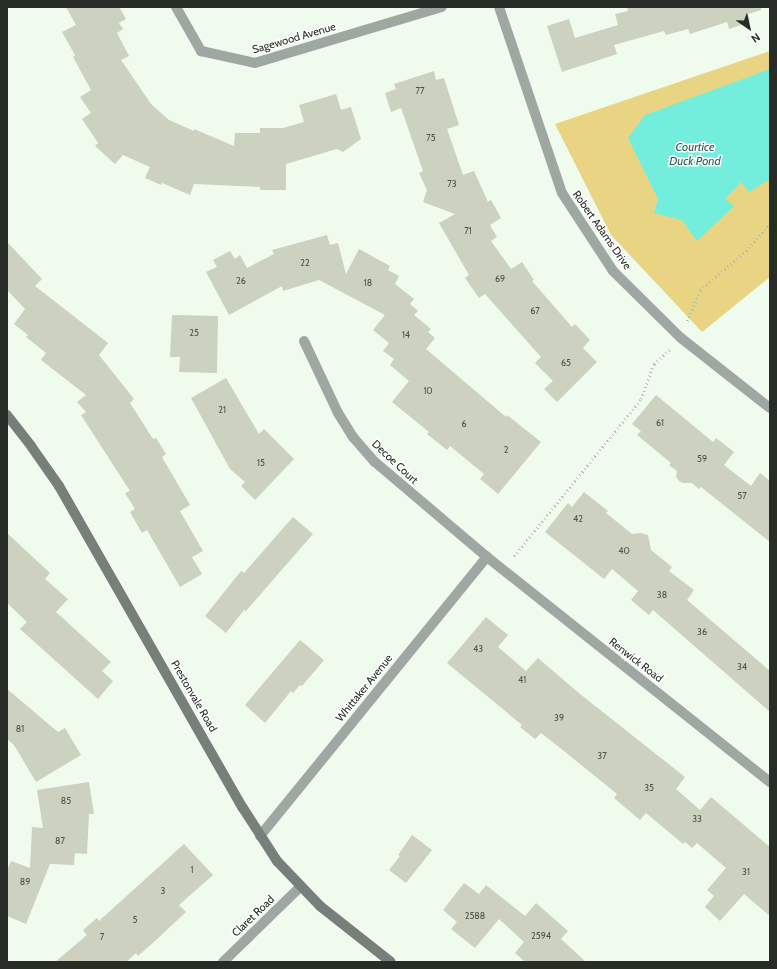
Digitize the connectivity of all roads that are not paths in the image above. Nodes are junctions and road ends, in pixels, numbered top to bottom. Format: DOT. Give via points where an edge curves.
graph roads {
  1 [pos="176,7"];
  2 [pos="442,7"];
  3 [pos="499,7"];
  4 [pos="304,341"];
  5 [pos="770,408"];
  6 [pos="7,416"];
  7 [pos="487,557"];
  8 [pos="770,782"];
  9 [pos="260,836"];
  10 [pos="300,887"];
  11 [pos="223,962"];
  12 [pos="390,962"];
  1 -- 2 [label="street, Sagewood Avenue" via="201,51 255,63"];
  3 -- 5 [label="street, Robert Adams Drive" via="562,193 613,271 681,338"];
  4 -- 7 [label="street, Decoe Court" via="338,413 353,438 374,462"];
  6 -- 9 [label="street, Prestonvale Road" via="59,486 81,522"];
  7 -- 8 [label="street, Renwick Road"];
  7 -- 9 [label="street, Whittaker Avenue"];
  9 -- 10 [label="street, Prestonvale Road" via="277,861"];
  10 -- 11 [label="street, Claret Road"];
  10 -- 12 [label="street, Prestonvale Road"];
}
